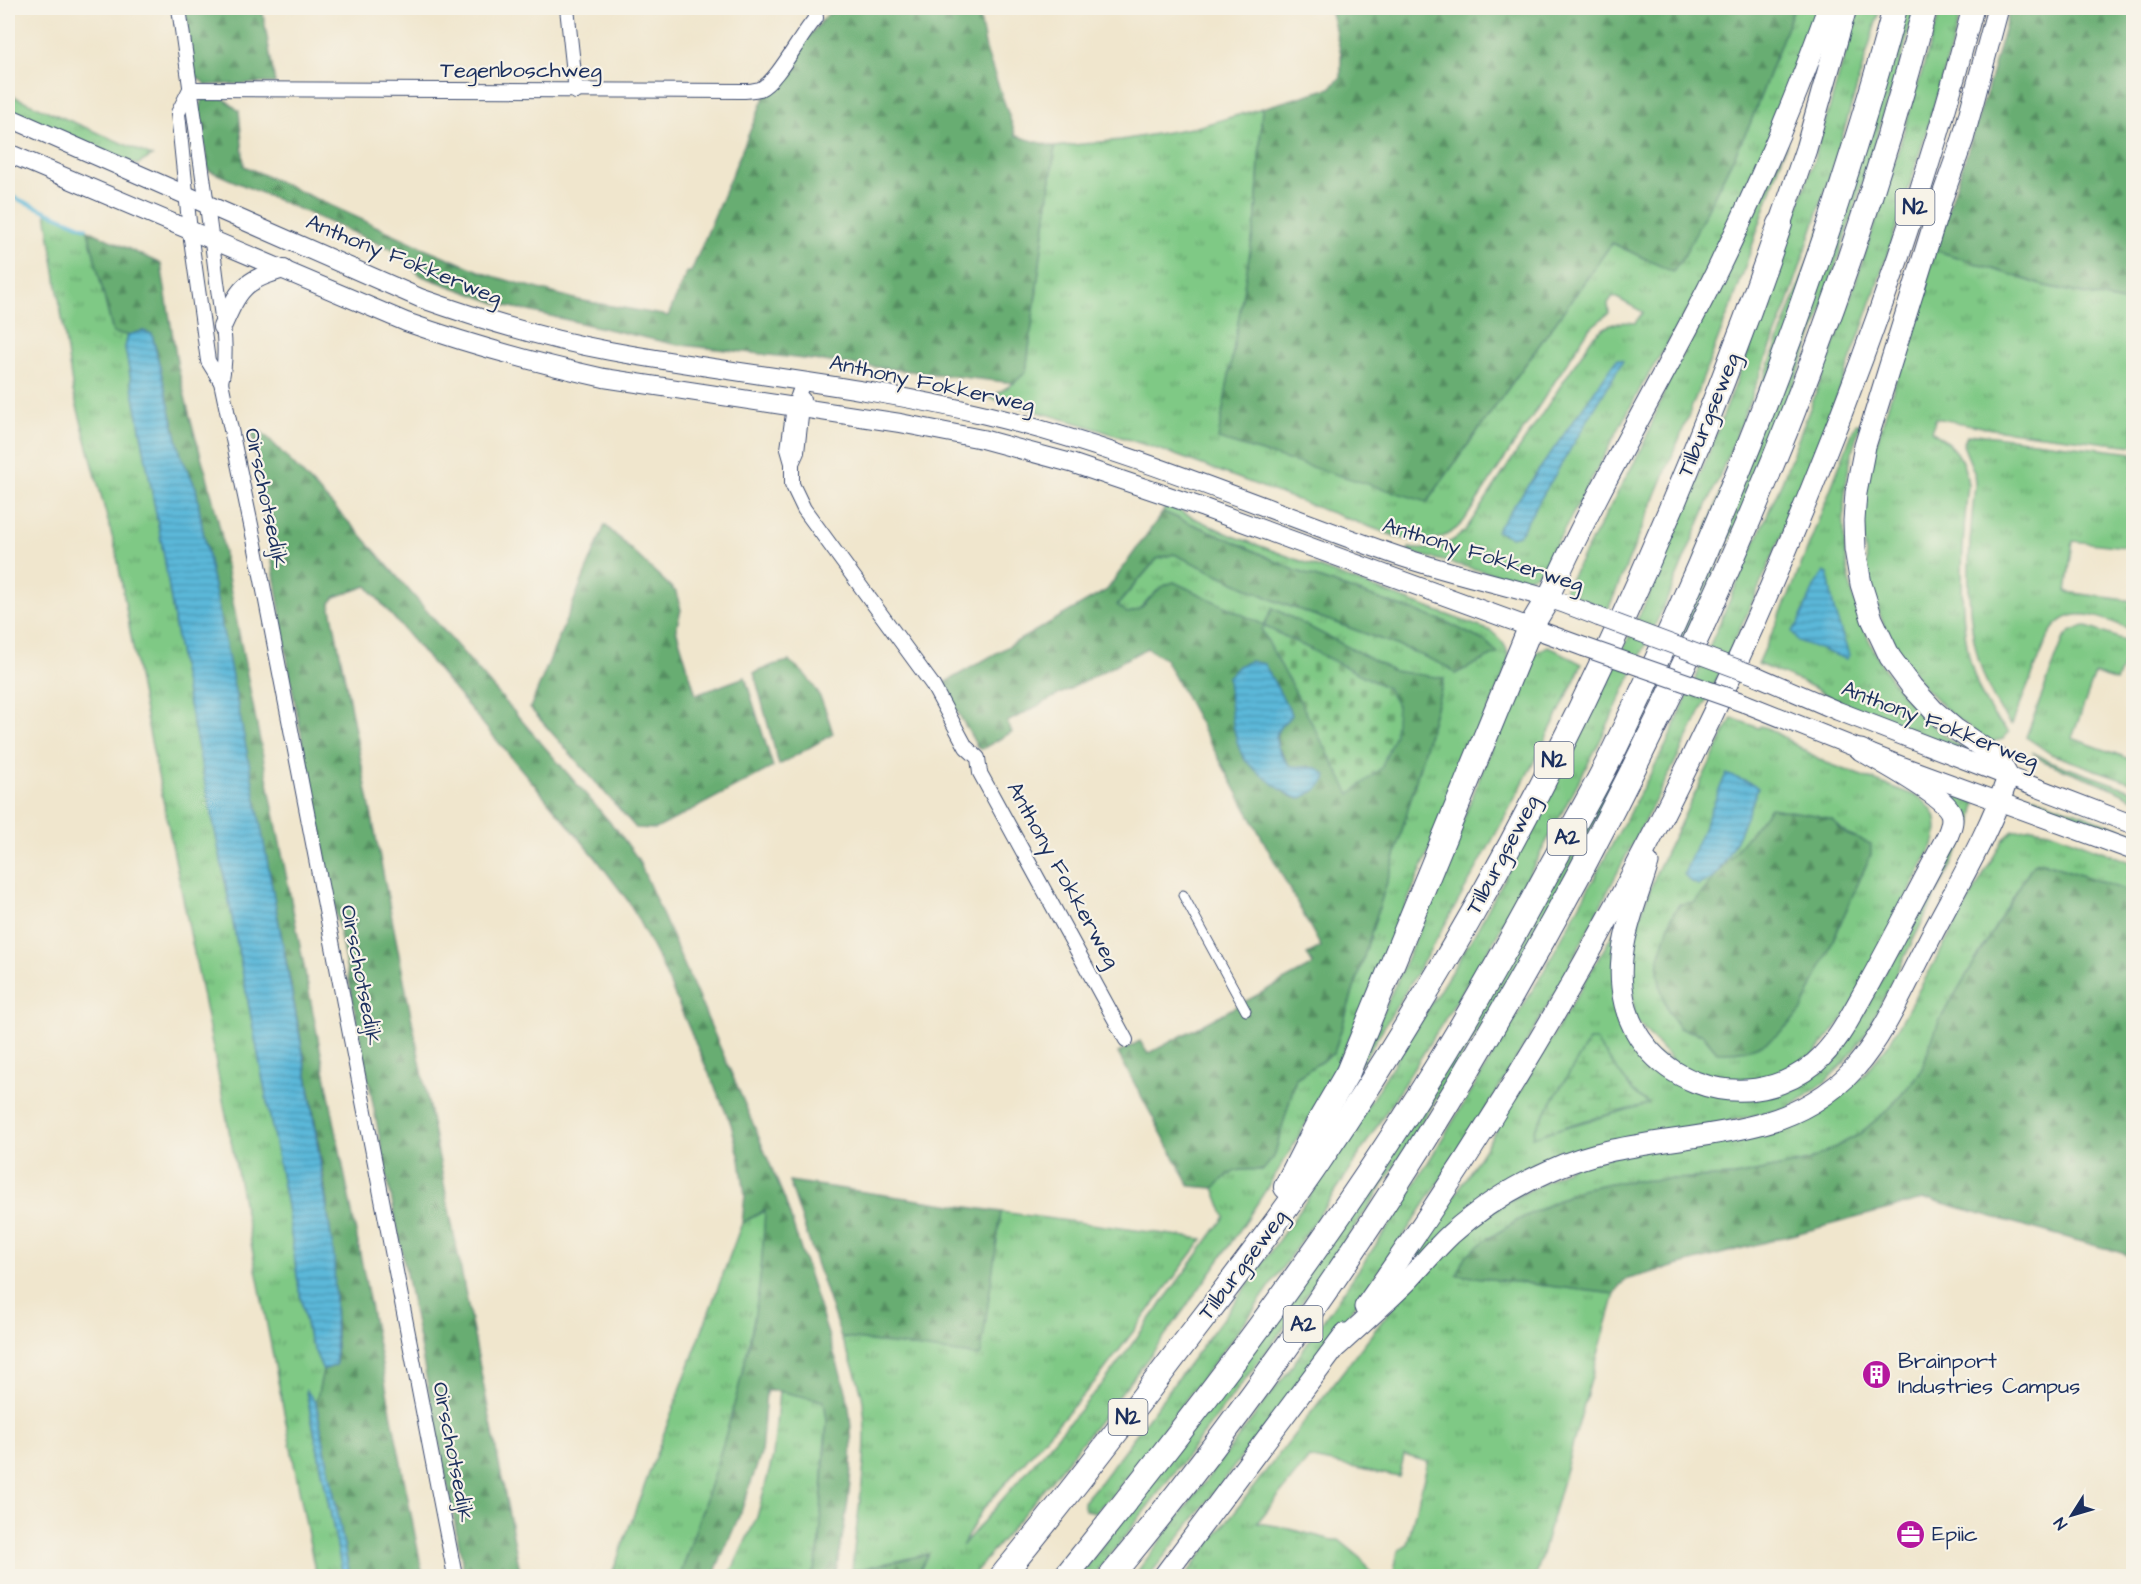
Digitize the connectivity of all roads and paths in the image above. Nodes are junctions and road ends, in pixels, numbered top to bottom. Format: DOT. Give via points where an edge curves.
graph roads {
  1 [pos="179,8"];
  2 [pos="567,8"];
  3 [pos="1828,8"];
  4 [pos="1846,8"];
  5 [pos="1895,8"];
  6 [pos="1925,8"];
  7 [pos="1973,8"];
  8 [pos="1998,8"];
  9 [pos="816,13"];
  10 [pos="190,89"];
  11 [pos="576,92"];
  12 [pos="8,117"];
  13 [pos="8,153"];
  14 [pos="187,196"];
  15 [pos="208,205"];
  16 [pos="1780,224"];
  17 [pos="190,232"];
  18 [pos="212,240"];
  19 [pos="284,270"];
  20 [pos="222,327"];
  21 [pos="221,382"];
  22 [pos="803,382"];
  23 [pos="799,408"];
  24 [pos="1548,598"];
  25 [pos="1530,628"];
  26 [pos="1862,750"];
  27 [pos="2008,777"];
  28 [pos="2000,802"];
  29 [pos="1659,825"];
  30 [pos="2133,825"];
  31 [pos="2133,850"];
  32 [pos="1183,895"];
  33 [pos="1246,1011"];
  34 [pos="1126,1040"];
  35 [pos="1251,1256"];
  36 [pos="1337,1346"];
  37 [pos="455,1576"];
  38 [pos="1002,1576"];
  39 [pos="1066,1576"];
  40 [pos="1111,1576"];
  41 [pos="1164,1576"];
  1 -- 10 [label="street, Oirschotsedijk"];
  2 -- 11 [label="street"];
  3 -- 24 [label="highway" via="1777,138 1713,279 1637,419"];
  4 -- 16 [label="highway, Tilburgseweg / N2"];
  5 -- 39 [label="highway, Tilburgseweg / A2" via="1801,312 1743,463 1614,750 1503,955 1396,1131 1260,1326"];
  6 -- 40 [label="highway, A2" via="1877,173 1769,474 1705,622 1637,764 1527,971 1380,1210 1284,1353"];
  7 -- 29 [label="highway, N2" via="1921,191 1846,402 1746,643"];
  8 -- 27 [label="highway, N2" via="1963,139 1865,446 1854,521 1855,549 1867,607 1890,657 1934,711 1997,757"];
  9 -- 11 [label="street, Tegenboschweg" via="771,81 760,89"];
  10 -- 11 [label="street, Tegenboschweg"];
  10 -- 14 [label="street, Oirschotsedijk" via="178,113"];
  10 -- 15 [label="street, Oirschotsedijk"];
  12 -- 14 [label="main road, Anthony Fokkerweg"];
  13 -- 17 [label="main road, Anthony Fokkerweg"];
  14 -- 15 [label="main road, Anthony Fokkerweg"];
  14 -- 17 [label="street, Oirschotsedijk"];
  15 -- 18 [label="street, Oirschotsedijk"];
  15 -- 22 [label="main road, Anthony Fokkerweg" via="420,298 520,331 608,351"];
  16 -- 35 [label="highway, Tilburgseweg / N2" via="1699,444 1571,728 1468,919 1395,1043 1318,1163"];
  17 -- 18 [label="main road, Anthony Fokkerweg"];
  17 -- 21 [label="street, Oirschotsedijk" via="208,361"];
  18 -- 19 [label="main road, Anthony Fokkerweg"];
  18 -- 20 [label="street, Oirschotsedijk"];
  19 -- 20 [label="main road" via="260,277 242,289"];
  19 -- 23 [label="main road, Anthony Fokkerweg" via="406,322 514,356 604,378"];
  20 -- 21 [label="street, Oirschotsedijk" via="225,365"];
  21 -- 37 [label="street, Oirschotsedijk"];
  22 -- 23 [label="street, Anthony Fokkerweg"];
  22 -- 24 [label="main road, Anthony Fokkerweg" via="951,408 1028,427 1165,470 1413,561"];
  23 -- 25 [label="main road, Anthony Fokkerweg" via="982,439 1071,464 1204,508"];
  23 -- 34 [label="street, Anthony Fokkerweg" via="788,449 792,484 804,509 932,684 966,747 978,758 980,773"];
  24 -- 25 [label="highway"];
  24 -- 27 [label="main road, Anthony Fokkerweg, bridge" via="1757,676"];
  25 -- 26 [label="main road, Anthony Fokkerweg, bridge" via="1744,703"];
  25 -- 35 [label="highway, N2" via="1348,1072"];
  26 -- 28 [label="main road, Anthony Fokkerweg"];
  26 -- 29 [label="highway, N2" via="1938,798 1950,812 1951,824 1836,1040 1813,1064 1778,1084 1740,1091 1696,1083 1660,1060 1634,1027 1622,988 1623,947"];
  27 -- 28 [label="highway"];
  27 -- 30 [label="main road, Anthony Fokkerweg"];
  28 -- 31 [label="main road, Anthony Fokkerweg"];
  28 -- 36 [label="highway, N2" via="1877,1037 1854,1069 1831,1089 1792,1113 1766,1123 1608,1151 1530,1180 1451,1234"];
  29 -- 36 [label="highway, N2" via="1567,994 1500,1106 1414,1239"];
  32 -- 33 [label="street"];
  35 -- 38 [label="highway, Tilburgseweg / N2"];
  36 -- 41 [label="highway, N2"];
}
